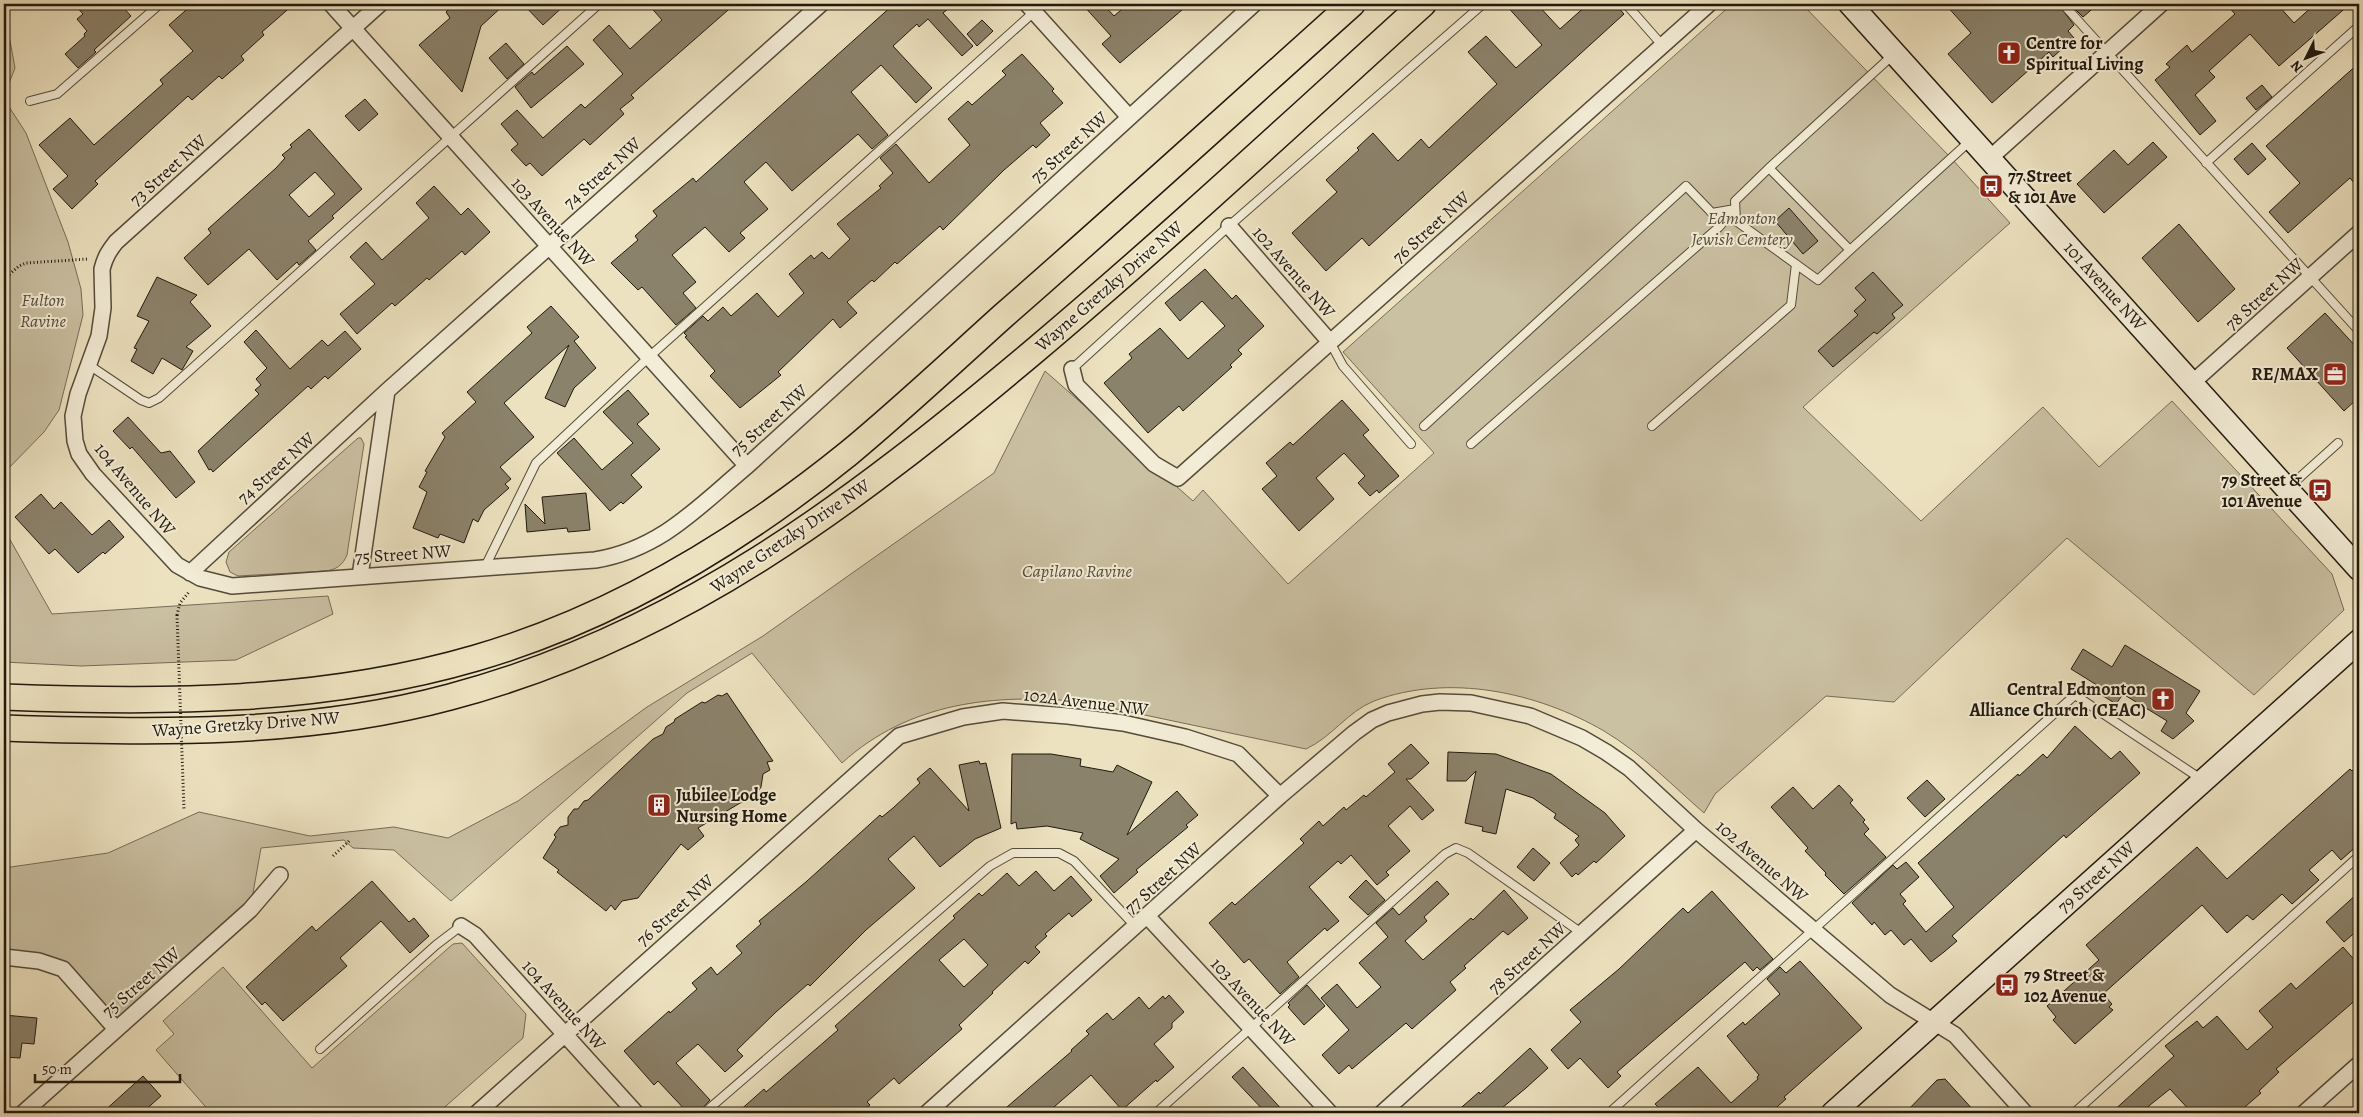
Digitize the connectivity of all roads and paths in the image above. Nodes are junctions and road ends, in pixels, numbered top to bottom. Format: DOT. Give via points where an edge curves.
graph roads {
  1 [pos="160,4"];
  2 [pos="331,4"];
  3 [pos="380,4"];
  4 [pos="598,4"];
  5 [pos="821,4"];
  6 [pos="1254,4"];
  7 [pos="1352,4"];
  8 [pos="1423,4"];
  9 [pos="1483,4"];
  10 [pos="1626,4"];
  11 [pos="1709,4"];
  12 [pos="1850,4"];
  13 [pos="2063,4"];
  14 [pos="2161,4"];
  15 [pos="1035,6"];
  16 [pos="2359,26"];
  17 [pos="353,29"];
  18 [pos="1662,45"];
  19 [pos="1895,53"];
  20 [pos="2106,54"];
  21 [pos="30,101"];
  22 [pos="1129,117"];
  23 [pos="450,136"];
  24 [pos="1973,139"];
  25 [pos="1990,158"];
  26 [pos="2206,163"];
  27 [pos="1769,168"];
  28 [pos="1735,209"];
  29 [pos="1230,226"];
  30 [pos="2359,234"];
  31 [pos="549,246"];
  32 [pos="1850,250"];
  33 [pos="104,260"];
  34 [pos="1796,264"];
  35 [pos="2311,277"];
  36 [pos="4,278"];
  37 [pos="2359,331"];
  38 [pos="1330,342"];
  39 [pos="650,357"];
  40 [pos="89,365"];
  41 [pos="1072,369"];
  42 [pos="2192,383"];
  43 [pos="387,391"];
  44 [pos="1424,426"];
  45 [pos="1652,426"];
  46 [pos="1411,444"];
  47 [pos="1471,444"];
  48 [pos="2338,444"];
  49 [pos="747,466"];
  50 [pos="2288,488"];
  51 [pos="485,567"];
  52 [pos="2359,569"];
  53 [pos="195,576"];
  54 [pos="360,576"];
  55 [pos="2359,641"];
  56 [pos="4,697"];
  57 [pos="1440,702"];
  58 [pos="4,728"];
  59 [pos="899,736"];
  60 [pos="2203,780"];
  61 [pos="1280,796"];
  62 [pos="184,810"];
  63 [pos="1696,830"];
  64 [pos="349,841"];
  65 [pos="333,856"];
  66 [pos="2359,856"];
  67 [pos="280,875"];
  68 [pos="1142,922"];
  69 [pos="461,926"];
  70 [pos="1814,930"];
  71 [pos="1583,934"];
  72 [pos="4,957"];
  73 [pos="1935,1022"];
  74 [pos="1252,1027"];
  75 [pos="116,1029"];
  76 [pos="566,1034"];
  77 [pos="320,1049"];
  78 [pos="2359,1064"];
  79 [pos="23,1113"];
  80 [pos="477,1113"];
  81 [pos="636,1113"];
  82 [pos="704,1113"];
  83 [pos="927,1113"];
  84 [pos="1156,1113"];
  85 [pos="1330,1113"];
  86 [pos="1382,1113"];
  87 [pos="1609,1113"];
  88 [pos="1833,1113"];
  89 [pos="2025,1113"];
  90 [pos="2074,1113"];
  91 [pos="2304,1113"];
  1 -- 21 [label="lane" via="57,94"];
  2 -- 17 [label="street, 103 Avenue NW"];
  3 -- 17 [label="street, 73 Street NW"];
  4 -- 23 [label="lane"];
  5 -- 31 [label="street, 74 Street NW"];
  6 -- 22 [label="street, 75 Street NW"];
  7 -- 56 [label="main road, Wayne Gretzky Drive NW" via="847,454 703,557 637,593 549,633 485,655 358,684 238,698 81,700"];
  8 -- 58 [label="main road, Wayne Gretzky Drive NW" via="1152,249 961,413 778,548 644,626 524,675 448,698 364,715 238,729 152,732"];
  9 -- 29 [label="lane"];
  10 -- 18 [label="lane"];
  11 -- 18 [label="street, 76 Street NW"];
  12 -- 19 [label="street, 101 Avenue NW"];
  13 -- 20 [label="lane"];
  14 -- 20 [label="street"];
  15 -- 22 [label="street"];
  15 -- 39 [label="lane"];
  16 -- 26 [label="lane"];
  17 -- 23 [label="street, 103 Avenue NW"];
  17 -- 33 [label="street, 73 Street NW" via="116,242"];
  18 -- 38 [label="street, 76 Street NW"];
  19 -- 24 [label="street, 101 Avenue NW"];
  19 -- 27 [label="lane"];
  20 -- 25 [label="street"];
  20 -- 26 [label="lane"];
  22 -- 49 [label="street, 75 Street NW"];
  23 -- 31 [label="street, 103 Avenue NW"];
  23 -- 40 [label="lane" via="159,398 149,403 140,400"];
  24 -- 25 [label="street, 101 Avenue NW"];
  24 -- 32 [label="lane"];
  25 -- 42 [label="street, 101 Avenue NW"];
  26 -- 35 [label="lane"];
  27 -- 28 [label="lane" via="1735,201"];
  27 -- 32 [label="lane"];
  28 -- 34 [label="lane" via="1736,221"];
  28 -- 44 [label="lane" via="1712,212 1686,186"];
  28 -- 47 [label="lane" via="1719,227"];
  29 -- 38 [label="street, 102 Avenue NW"];
  29 -- 41 [label="lane"];
  30 -- 35 [label="street, 78 Street NW"];
  31 -- 39 [label="street, 103 Avenue NW"];
  31 -- 43 [label="street, 74 Street NW"];
  32 -- 34 [label="lane" via="1818,280"];
  33 -- 36 [label="path" via="26,263"];
  33 -- 40 [label="street" via="102,321"];
  34 -- 45 [label="lane" via="1791,305"];
  35 -- 37 [label="lane"];
  35 -- 42 [label="street, 78 Street NW"];
  38 -- 41 [label="street, 76 Street NW" via="1178,478 1154,464 1076,386"];
  38 -- 46 [label="lane" via="1342,366"];
  39 -- 49 [label="street, 103 Avenue NW"];
  39 -- 51 [label="lane" via="536,463"];
  40 -- 53 [label="street, 104 Avenue NW" via="73,416 75,441 89,469 166,556"];
  42 -- 50 [label="street, 101 Avenue NW"];
  43 -- 53 [label="street, 74 Street NW"];
  43 -- 54 [label="street"];
  48 -- 50 [label="lane"];
  49 -- 51 [label="street, 75 Street NW" via="676,526 631,551 595,560"];
  50 -- 52 [label="street, 101 Avenue NW"];
  51 -- 54 [label="street, 75 Street NW"];
  53 -- 54 [label="street, 75 Street NW" via="232,586"];
  53 -- 62 [label="path, bridge" via="177,615"];
  55 -- 60 [label="street, 79 Street NW"];
  57 -- 61 [label="street, 77 Street NW" via="1405,707 1372,720"];
  57 -- 63 [label="street, 102 Avenue NW" via="1501,708 1530,716 1582,738 1629,768"];
  59 -- 61 [label="street, 102A Avenue NW" via="963,717 1003,711 1123,723 1185,737 1238,754"];
  59 -- 76 [label="street, 76 Street NW"];
  60 -- 70 [label="lane" via="2075,695"];
  60 -- 73 [label="street, 79 Street NW"];
  61 -- 68 [label="street, 77 Street NW"];
  63 -- 70 [label="street, 102 Avenue NW"];
  63 -- 71 [label="street, 78 Street NW"];
  64 -- 65 [label="path"];
  66 -- 90 [label="lane"];
  67 -- 75 [label="street, 75 Street NW" via="250,910"];
  68 -- 74 [label="street, 103 Avenue NW"];
  68 -- 82 [label="lane" via="1074,861 1059,853 1013,853 990,866"];
  68 -- 83 [label="street, 77 Street NW"];
  69 -- 76 [label="street, 104 Avenue NW" via="474,935"];
  69 -- 77 [label="lane"];
  70 -- 73 [label="street, 102 Avenue NW" via="1890,995"];
  70 -- 87 [label="lane"];
  71 -- 74 [label="lane" via="1468,852 1456,848 1445,854"];
  71 -- 86 [label="street, 78 Street NW"];
  72 -- 75 [label="street" via="64,968"];
  73 -- 88 [label="street, 79 Street NW"];
  73 -- 89 [label="street, 102 Avenue NW" via="1955,1035"];
  74 -- 84 [label="lane"];
  74 -- 85 [label="street, 103 Avenue NW"];
  75 -- 79 [label="street, 75 Street NW"];
  76 -- 80 [label="street, 76 Street NW"];
  76 -- 81 [label="street, 104 Avenue NW"];
  78 -- 91 [label="street"];
}
